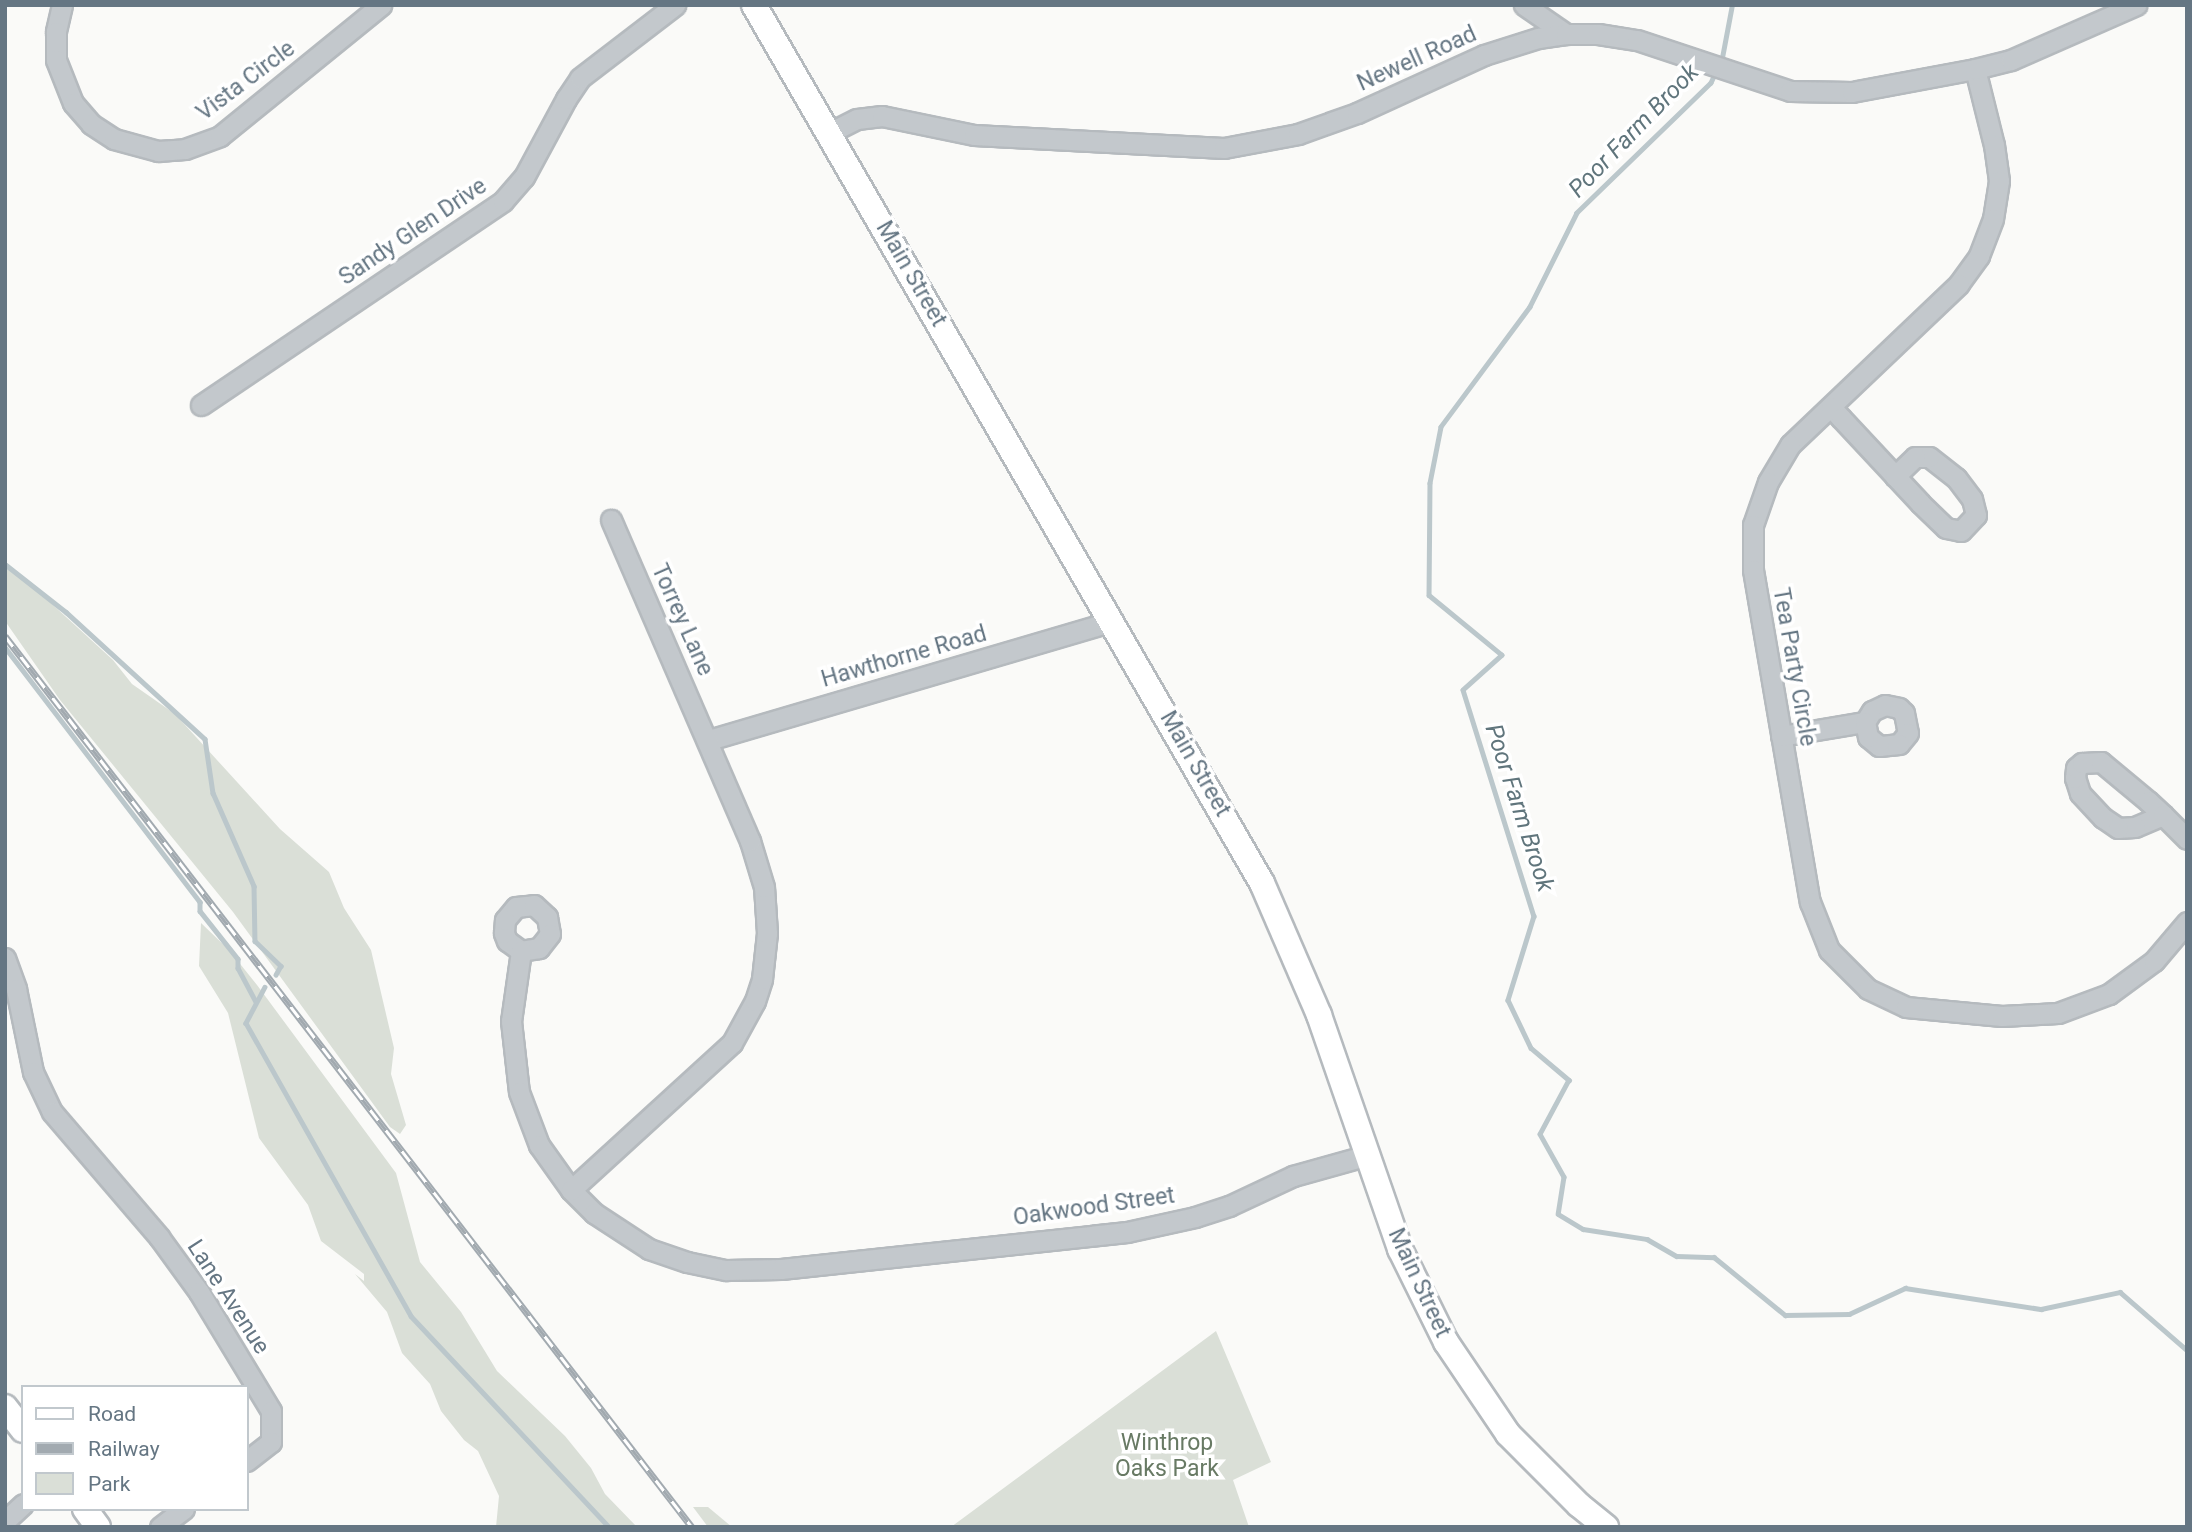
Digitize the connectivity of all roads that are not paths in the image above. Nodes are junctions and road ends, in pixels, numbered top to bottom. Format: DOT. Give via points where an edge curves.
graph roads {
  1 [pos="62,5"];
  2 [pos="381,5"];
  3 [pos="675,5"];
  4 [pos="754,5"];
  5 [pos="1524,5"];
  6 [pos="2136,5"];
  7 [pos="1566,34"];
  8 [pos="1975,69"];
  9 [pos="829,133"];
  10 [pos="201,405"];
  11 [pos="1831,407"];
  12 [pos="1895,476"];
  13 [pos="611,520"];
  14 [pos="1113,621"];
  15 [pos="1865,723"];
  16 [pos="1781,736"];
  17 [pos="709,740"];
  18 [pos="2163,815"];
  19 [pos="2187,839"];
  20 [pos="2187,922"];
  21 [pos="521,951"];
  22 [pos="5,958"];
  23 [pos="1368,1155"];
  24 [pos="571,1190"];
  25 [pos="5,1407"];
  26 [pos="21,1427"];
  27 [pos="248,1460"];
  28 [pos="21,1506"];
  29 [pos="86,1511"];
  30 [pos="181,1511"];
  31 [pos="5,1521"];
  32 [pos="98,1527"];
  33 [pos="160,1527"];
  34 [pos="1606,1527"];
  1 -- 2 [label="street, Vista Circle" via="55,51 73,103 91,124 114,139 158,151 194,147 227,131"];
  3 -- 10 [label="street, Sandy Glen Drive" via="580,78 510,195"];
  4 -- 9 [label="main road, Main Street"];
  5 -- 7 [label="street"];
  6 -- 8 [label="street, Newell Road" via="2039,48"];
  7 -- 8 [label="street, Newell Road" via="1637,40 1790,91 1852,92"];
  7 -- 9 [label="street, Newell Road" via="1484,55 1357,113 1298,134 1224,148 974,135 882,116 857,119"];
  8 -- 11 [label="street, Tea Party Circle" via="1998,181 1993,219 1983,247 1959,284"];
  9 -- 14 [label="main road, Main Street"];
  11 -- 12 [label="street"];
  11 -- 16 [label="street, Tea Party Circle" via="1782,457 1753,525 1753,570"];
  13 -- 17 [label="street, Torrey Lane"];
  14 -- 17 [label="street, Hawthorne Road"];
  14 -- 23 [label="main road, Main Street" via="1262,883 1319,1014"];
  15 -- 16 [label="street"];
  16 -- 20 [label="street, Tea Party Circle" via="1817,927 1846,970 1893,1002 1921,1010 2001,1016 2071,1009 2133,979"];
  17 -- 24 [label="street, Torrey Lane" via="764,887 766,957 755,1001 732,1043"];
  18 -- 19 [label="street"];
  21 -- 24 [label="street, Oakwood Street" via="511,1021 519,1092 539,1145"];
  22 -- 27 [label="street, Lane Avenue" via="38,1085 62,1126 159,1237 199,1292 271,1411 271,1442"];
  23 -- 24 [label="street, Oakwood Street" via="1326,1165 1229,1206 1161,1226 818,1266 726,1270 668,1257 610,1226"];
  23 -- 34 [label="main road, Main Street" via="1413,1278 1491,1413 1553,1480"];
  25 -- 26 [label="main road"];
  28 -- 31 [label="street"];
  29 -- 32 [label="main road"];
  30 -- 33 [label="street"];
}
